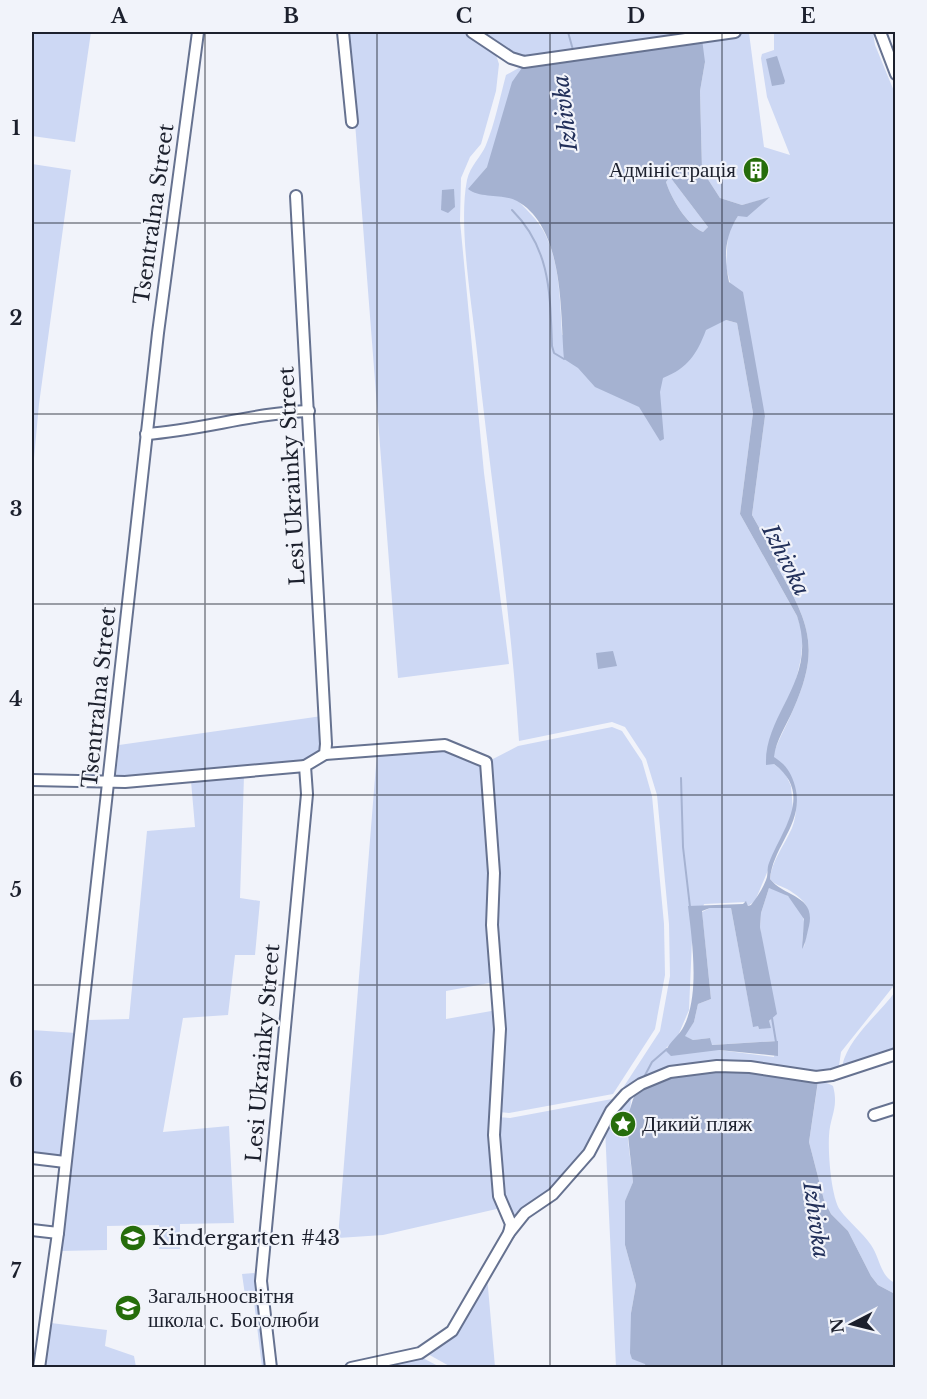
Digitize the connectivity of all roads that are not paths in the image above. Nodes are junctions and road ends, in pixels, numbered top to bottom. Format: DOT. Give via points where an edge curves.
graph roads {
  1 [pos="198,32"];
  2 [pos="343,32"];
  3 [pos="472,32"];
  4 [pos="735,32"];
  5 [pos="880,32"];
  6 [pos="896,74"];
  7 [pos="352,122"];
  8 [pos="297,196"];
  9 [pos="309,411"];
  10 [pos="147,434"];
  11 [pos="325,754"];
  12 [pos="305,766"];
  13 [pos="32,780"];
  14 [pos="110,781"];
  15 [pos="896,1054"];
  16 [pos="896,1108"];
  17 [pos="874,1115"];
  18 [pos="32,1158"];
  19 [pos="65,1162"];
  20 [pos="32,1230"];
  21 [pos="58,1233"];
  22 [pos="509,1233"];
  23 [pos="39,1368"];
  24 [pos="271,1368"];
  25 [pos="351,1368"];
  1 -- 10 [label="street, Tsentralna Street"];
  2 -- 7 [label="street"];
  3 -- 4 [label="street" via="511,58 524,62"];
  5 -- 6 [label="street"];
  8 -- 9 [label="street, Lesi Ukrainky Street"];
  9 -- 10 [label="street" via="275,412 181,432"];
  9 -- 11 [label="street, Lesi Ukrainky Street"];
  10 -- 14 [label="street, Tsentralna Street"];
  11 -- 12 [label="street"];
  11 -- 22 [label="street" via="445,745 484,759 488,768 494,873 492,925 500,1029 495,1146 499,1196 511,1224"];
  12 -- 14 [label="street"];
  12 -- 24 [label="street, Lesi Ukrainky Street" via="307,794 261,1281"];
  13 -- 14 [label="street"];
  14 -- 19 [label="street, Tsentralna Street"];
  15 -- 22 [label="street" via="816,1077 717,1066 670,1072 640,1084 611,1111 588,1153 553,1194 525,1213"];
  16 -- 17 [label="street"];
  18 -- 19 [label="street"];
  19 -- 21 [label="street, Tsentralna Street"];
  20 -- 21 [label="street"];
  21 -- 23 [label="street, Tsentralna Street"];
  22 -- 25 [label="street" via="452,1331 441,1341 420,1353"];
}
